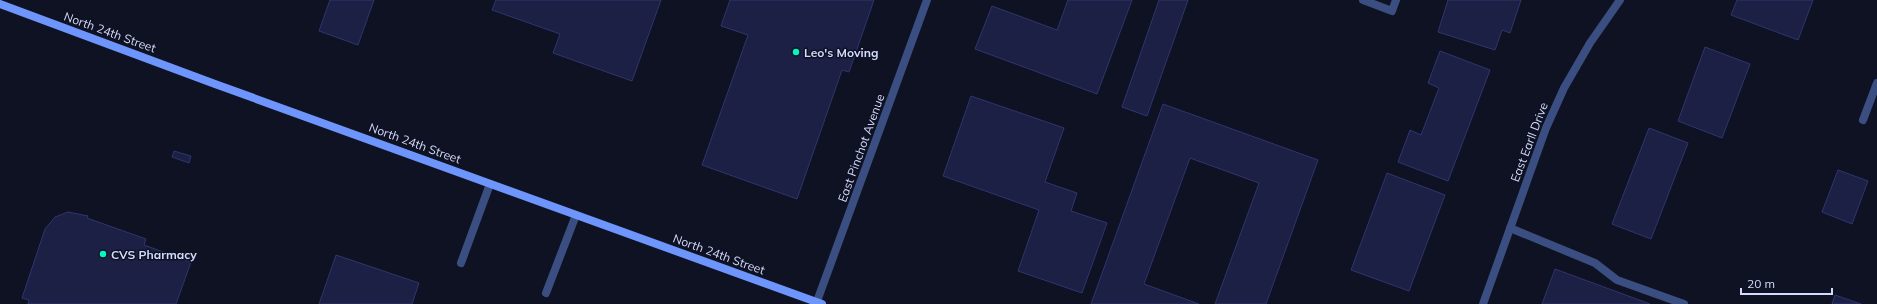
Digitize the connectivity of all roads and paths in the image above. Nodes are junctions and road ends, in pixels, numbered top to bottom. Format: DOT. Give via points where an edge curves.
graph roads {
  1 [pos="927,0"];
  2 [pos="1363,0"];
  3 [pos="1396,0"];
  4 [pos="1620,0"];
  5 [pos="0,4"];
  6 [pos="1877,83"];
  7 [pos="1863,120"];
  8 [pos="490,184"];
  9 [pos="576,215"];
  10 [pos="1510,228"];
  11 [pos="461,263"];
  12 [pos="546,293"];
  13 [pos="818,303"];
  14 [pos="1483,304"];
  15 [pos="1684,304"];
  1 -- 13 [label="street, East Pinchot Avenue"];
  2 -- 3 [label="street" via="1392,11"];
  4 -- 10 [label="street, East Earll Drive" via="1590,43 1564,88 1546,128"];
  5 -- 8 [label="main road, North 24th Street"];
  6 -- 7 [label="street"];
  8 -- 9 [label="main road, North 24th Street"];
  8 -- 11 [label="street"];
  9 -- 12 [label="street"];
  9 -- 13 [label="main road, North 24th Street"];
  10 -- 14 [label="street, East Earll Drive"];
  10 -- 15 [label="street" via="1595,263 1617,280"];
}
